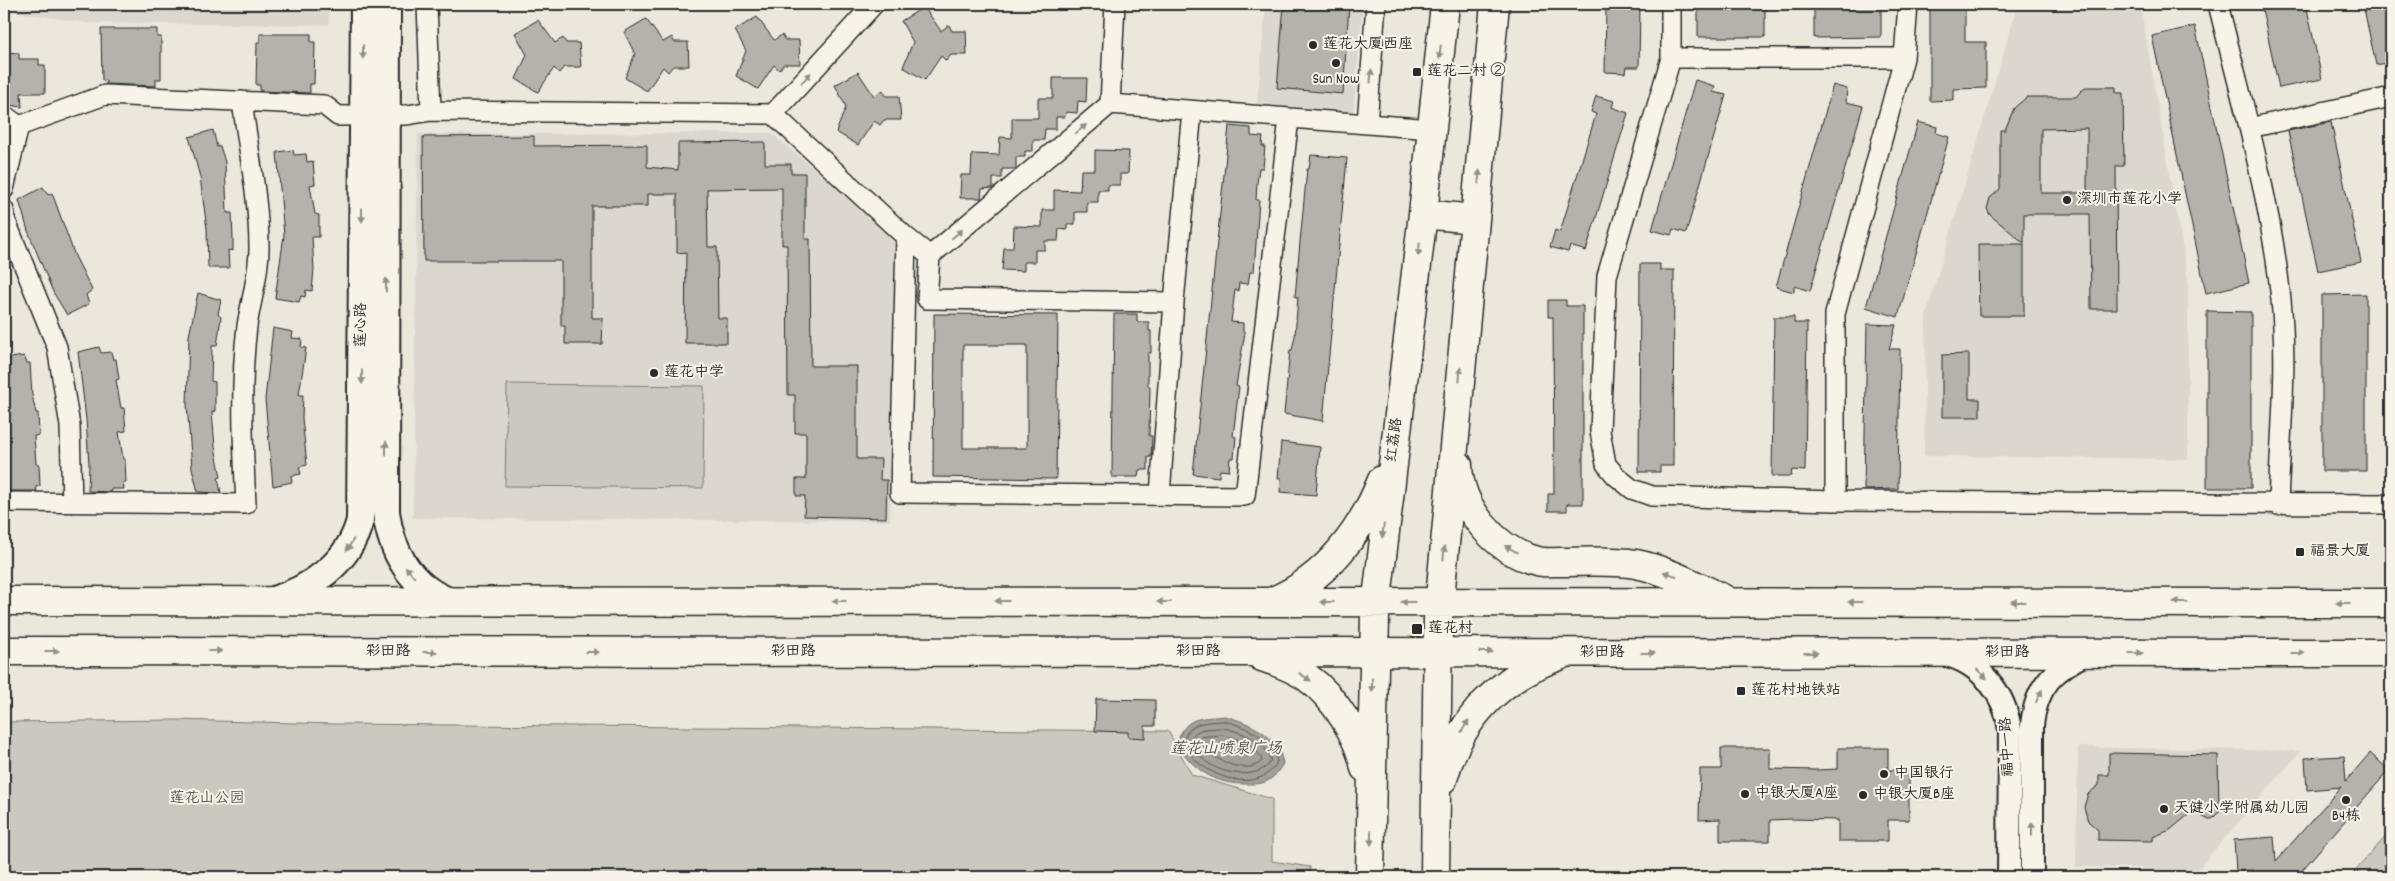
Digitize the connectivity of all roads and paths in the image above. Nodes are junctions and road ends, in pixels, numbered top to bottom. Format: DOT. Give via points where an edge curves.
graph roads {
  1 [pos="364,4"];
  2 [pos="387,4"];
  3 [pos="427,4"];
  4 [pos="874,4"];
  5 [pos="1115,4"];
  6 [pos="1376,4"];
  7 [pos="1445,4"];
  8 [pos="1495,4"];
  9 [pos="1671,4"];
  10 [pos="1908,4"];
  11 [pos="2218,4"];
  12 [pos="1670,58"];
  13 [pos="1904,58"];
  14 [pos="2391,98"];
  15 [pos="242,101"];
  16 [pos="1110,104"];
  17 [pos="431,110"];
  18 [pos="1192,111"];
  19 [pos="773,114"];
  20 [pos="374,115"];
  21 [pos="1289,118"];
  22 [pos="11,121"];
  23 [pos="1367,124"];
  24 [pos="2249,128"];
  25 [pos="1432,129"];
  26 [pos="4,189"];
  27 [pos="4,210"];
  28 [pos="1423,214"];
  29 [pos="1475,219"];
  30 [pos="906,237"];
  31 [pos="930,256"];
  32 [pos="1174,302"];
  33 [pos="1457,412"];
  34 [pos="1398,423"];
  35 [pos="1160,495"];
  36 [pos="1835,501"];
  37 [pos="4,502"];
  38 [pos="72,503"];
  39 [pos="2391,504"];
  40 [pos="2278,505"];
  41 [pos="4,600"];
  42 [pos="272,601"];
  43 [pos="449,601"];
  44 [pos="1271,602"];
  45 [pos="1376,602"];
  46 [pos="1440,602"];
  47 [pos="1730,602"];
  48 [pos="2391,603"];
  49 [pos="4,651"];
  50 [pos="1244,652"];
  51 [pos="1373,652"];
  52 [pos="1437,652"];
  53 [pos="1570,652"];
  54 [pos="1939,653"];
  55 [pos="2087,653"];
  56 [pos="2391,653"];
  57 [pos="2032,743"];
  58 [pos="2010,744"];
  59 [pos="1371,799"];
  60 [pos="1435,822"];
  61 [pos="1370,877"];
  62 [pos="1435,877"];
  63 [pos="2009,877"];
  64 [pos="2032,877"];
  1 -- 20 [label="main road, 莲心路, one-way"];
  2 -- 20 [label="main road, 莲心路"];
  3 -- 17 [label="street"];
  19 -- 4 [label="street, one-way"];
  5 -- 16 [label="street"];
  23 -- 6 [label="street, one-way"];
  7 -- 25 [label="main road, 红荔路, one-way"];
  29 -- 8 [label="main road, one-way"];
  9 -- 12 [label="street"];
  10 -- 13 [label="street"];
  11 -- 24 [label="street"];
  12 -- 13 [label="street"];
  12 -- 36 [label="street" via="1608,276 1600,431 1606,464 1632,489 1652,496"];
  13 -- 36 [label="street" via="1835,314"];
  14 -- 24 [label="street"];
  15 -- 20 [label="street" via="324,105 338,116"];
  15 -- 22 [label="street" via="105,95"];
  15 -- 38 [label="street" via="259,249 243,374 246,504"];
  16 -- 18 [label="street"];
  31 -- 16 [label="street, one-way"];
  17 -- 19 [label="street"];
  17 -- 20 [label="street" via="407,115"];
  18 -- 21 [label="street"];
  18 -- 32 [label="street"];
  19 -- 30 [label="street"];
  20 -- 42 [label="main road, 莲心路, one-way" via="360,520 349,548 333,566 299,590"];
  43 -- 20 [label="main road, 莲心路, one-way" via="430,591 406,568 395,550 388,524"];
  21 -- 23 [label="street"];
  21 -- 35 [label="street" via="1245,496"];
  22 -- 26 [label="street"];
  23 -- 25 [label="street"];
  24 -- 40 [label="street" via="2273,243 2281,302 2283,364"];
  25 -- 28 [label="main road, 红荔路"];
  27 -- 38 [label="street" via="57,347 70,426"];
  28 -- 29 [label="main road"];
  28 -- 34 [label="main road, 红荔路, one-way"];
  33 -- 29 [label="main road, one-way"];
  30 -- 31 [label="street"];
  30 -- 35 [label="street" via="900,492"];
  31 -- 32 [label="street" via="927,299"];
  32 -- 35 [label="street"];
  46 -- 33 [label="main road, one-way"];
  47 -- 33 [label="main road, one-way" via="1677,577 1636,564 1537,561 1508,549 1472,512 1458,478"];
  34 -- 44 [label="main road" via="1377,491 1353,534 1319,573"];
  34 -- 45 [label="main road, 红荔路, one-way"];
  36 -- 40 [label="street"];
  37 -- 38 [label="street"];
  39 -- 40 [label="street"];
  41 -- 42 [label="main road"];
  42 -- 43 [label="main road"];
  44 -- 43 [label="main road, one-way"];
  45 -- 44 [label="main road, one-way"];
  46 -- 45 [label="main road, one-way"];
  45 -- 51 [label="main road, 红荔路"];
  46 -- 47 [label="main road"];
  46 -- 52 [label="main road"];
  48 -- 47 [label="main road, one-way"];
  49 -- 50 [label="main road, 彩田路, one-way"];
  50 -- 51 [label="main road, 彩田路"];
  50 -- 59 [label="main road, one-way" via="1276,661 1308,678 1327,697 1349,725 1362,755"];
  51 -- 52 [label="main road, 彩田路"];
  51 -- 59 [label="main road, 红荔路, one-way"];
  52 -- 53 [label="main road, 彩田路, one-way"];
  52 -- 60 [label="main road"];
  53 -- 54 [label="main road, 彩田路, one-way"];
  60 -- 53 [label="main road, one-way" via="1448,761 1473,714 1513,679"];
  54 -- 55 [label="main road, 彩田路"];
  54 -- 58 [label="street, 福中一路, one-way" via="1974,667 1995,688 2007,714"];
  55 -- 56 [label="main road, 彩田路, one-way"];
  57 -- 55 [label="street, 福中一路, one-way" via="2034,709 2043,687 2055,672"];
  57 -- 58 [label="street"];
  64 -- 57 [label="street, 福中一路, one-way"];
  58 -- 63 [label="street, 福中一路"];
  59 -- 61 [label="main road, 红荔路, one-way"];
  60 -- 62 [label="main road"];
}
